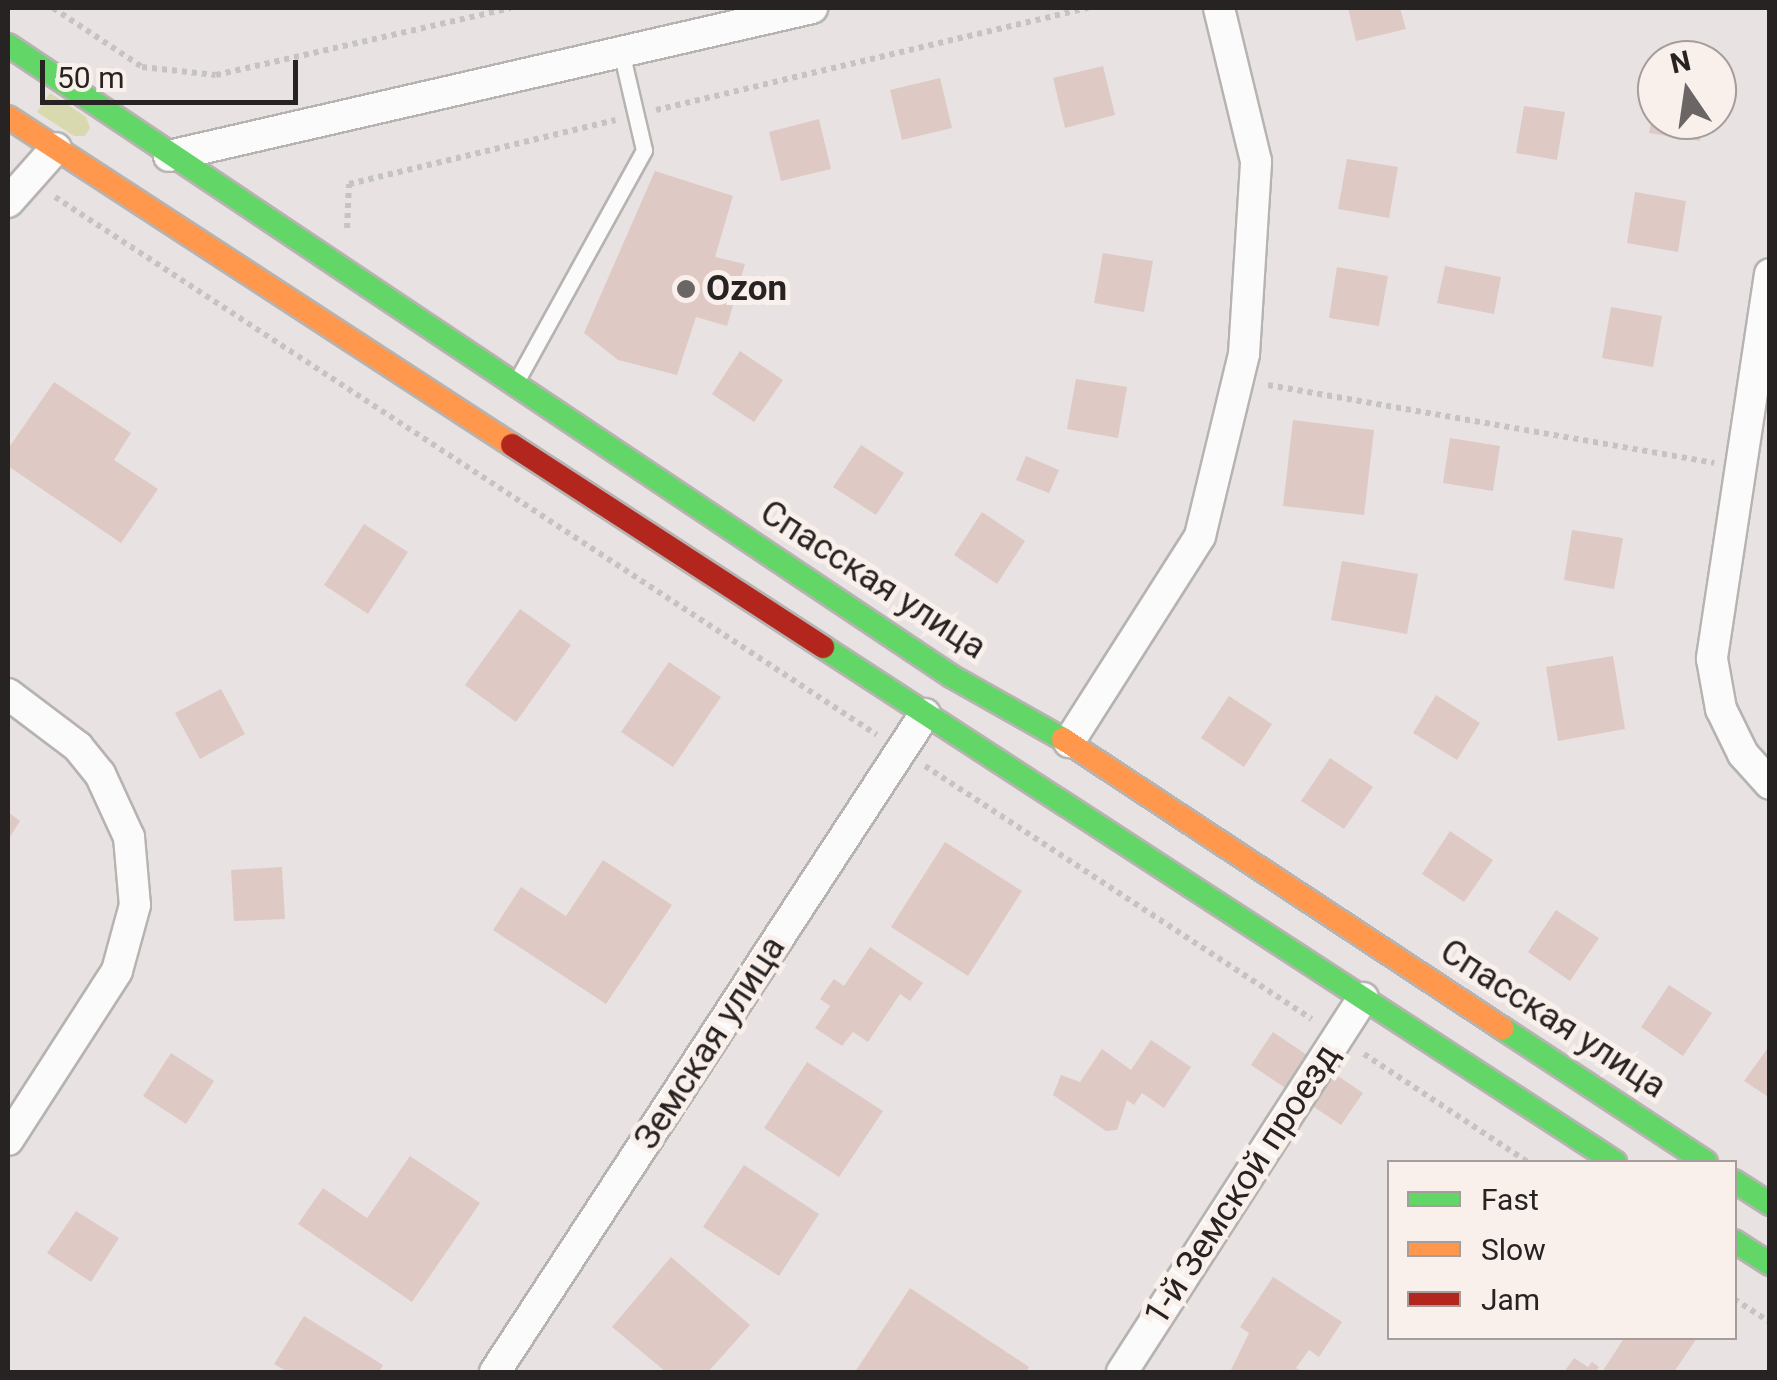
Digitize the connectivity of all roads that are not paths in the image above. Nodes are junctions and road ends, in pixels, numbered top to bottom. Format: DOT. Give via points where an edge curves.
graph roads {
  1 [pos="812,8"];
  2 [pos="1220,8"];
  3 [pos="8,45"];
  4 [pos="621,51"];
  5 [pos="8,117"];
  6 [pos="56,148"];
  7 [pos="149,175"];
  8 [pos="16,190"];
  9 [pos="1770,274"];
  10 [pos="514,385"];
  11 [pos="8,694"];
  12 [pos="925,714"];
  13 [pos="1069,742"];
  14 [pos="1770,784"];
  15 [pos="1363,998"];
  16 [pos="8,1140"];
  17 [pos="1612,1160"];
  18 [pos="1703,1160"];
  19 [pos="1737,1183"];
  20 [pos="1770,1204"];
  21 [pos="1737,1243"];
  22 [pos="1770,1264"];
  23 [pos="495,1372"];
  24 [pos="1122,1372"];
  1 -- 4 [label="street"];
  2 -- 13 [label="street" via="1256,162 1238,380 1200,536"];
  3 -- 7 [label="street, Спасская улица"];
  4 -- 7 [label="street"];
  4 -- 10 [label="lane" via="644,150"];
  5 -- 6 [label="street, Спасская улица"];
  6 -- 7 [label="street, Спасская улица"];
  6 -- 8 [label="street"];
  7 -- 10 [label="street, Спасская улица"];
  7 -- 12 [label="street, Спасская улица"];
  9 -- 14 [label="street" via="1712,659 1721,709 1744,754"];
  10 -- 13 [label="street, Спасская улица" via="951,676"];
  11 -- 16 [label="street" via="78,748 100,774 129,837 135,905 117,971"];
  12 -- 15 [label="street, Спасская улица"];
  12 -- 23 [label="street, Земская улица"];
  13 -- 18 [label="street, Спасская улица"];
  15 -- 17 [label="street, Спасская улица"];
  15 -- 24 [label="street, 1-й Земской проезд"];
  19 -- 20 [label="street"];
  21 -- 22 [label="street"];
}
